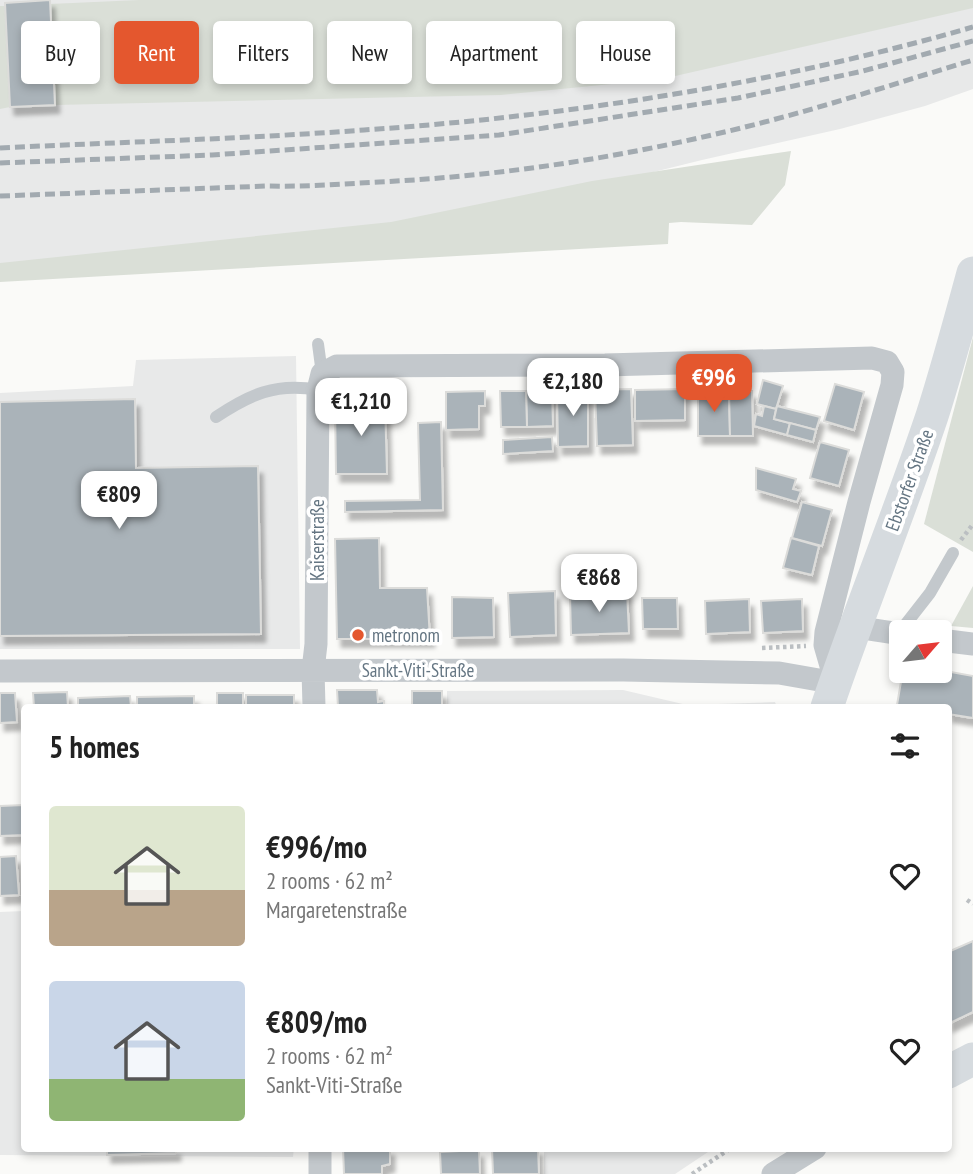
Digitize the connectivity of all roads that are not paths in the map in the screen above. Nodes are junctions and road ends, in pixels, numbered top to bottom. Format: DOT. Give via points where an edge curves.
graph roads {
  1 [pos="973,273"];
  2 [pos="318,344"];
  3 [pos="320,382"];
  4 [pos="216,417"];
  5 [pos="953,553"];
  6 [pos="910,620"];
  7 [pos="855,628"];
  8 [pos="889,633"];
  9 [pos="952,641"];
  10 [pos="973,644"];
  11 [pos="313,670"];
  12 [pos="0,671"];
  13 [pos="832,695"];
  14 [pos="314,704"];
  15 [pos="973,1059"];
  16 [pos="952,1070"];
  17 [pos="320,1152"];
  18 [pos="809,1152"];
  19 [pos="320,1174"];
  20 [pos="773,1174"];
  1 -- 7 [label="main road, Ebstorfer Straße" via="931,419"];
  2 -- 3 [label="lane"];
  3 -- 4 [label="lane" via="260,392"];
  3 -- 11 [label="street, Kaiserstraße"];
  3 -- 13 [label="street, Ebstorfer Straße" via="337,366 872,358 887,362 893,372 892,385 826,632"];
  5 -- 6 [label="lane"];
  7 -- 8 [label="street"];
  7 -- 13 [label="main road, Ebstorfer Straße"];
  9 -- 10 [label="street"];
  11 -- 12 [label="street, Sankt-Viti-Straße"];
  11 -- 13 [label="street, Sankt-Viti-Straße" via="779,673"];
  11 -- 14 [label="street, Kaiserstraße"];
  15 -- 16 [label="main road"];
  17 -- 19 [label="street"];
  18 -- 20 [label="street"];
}
